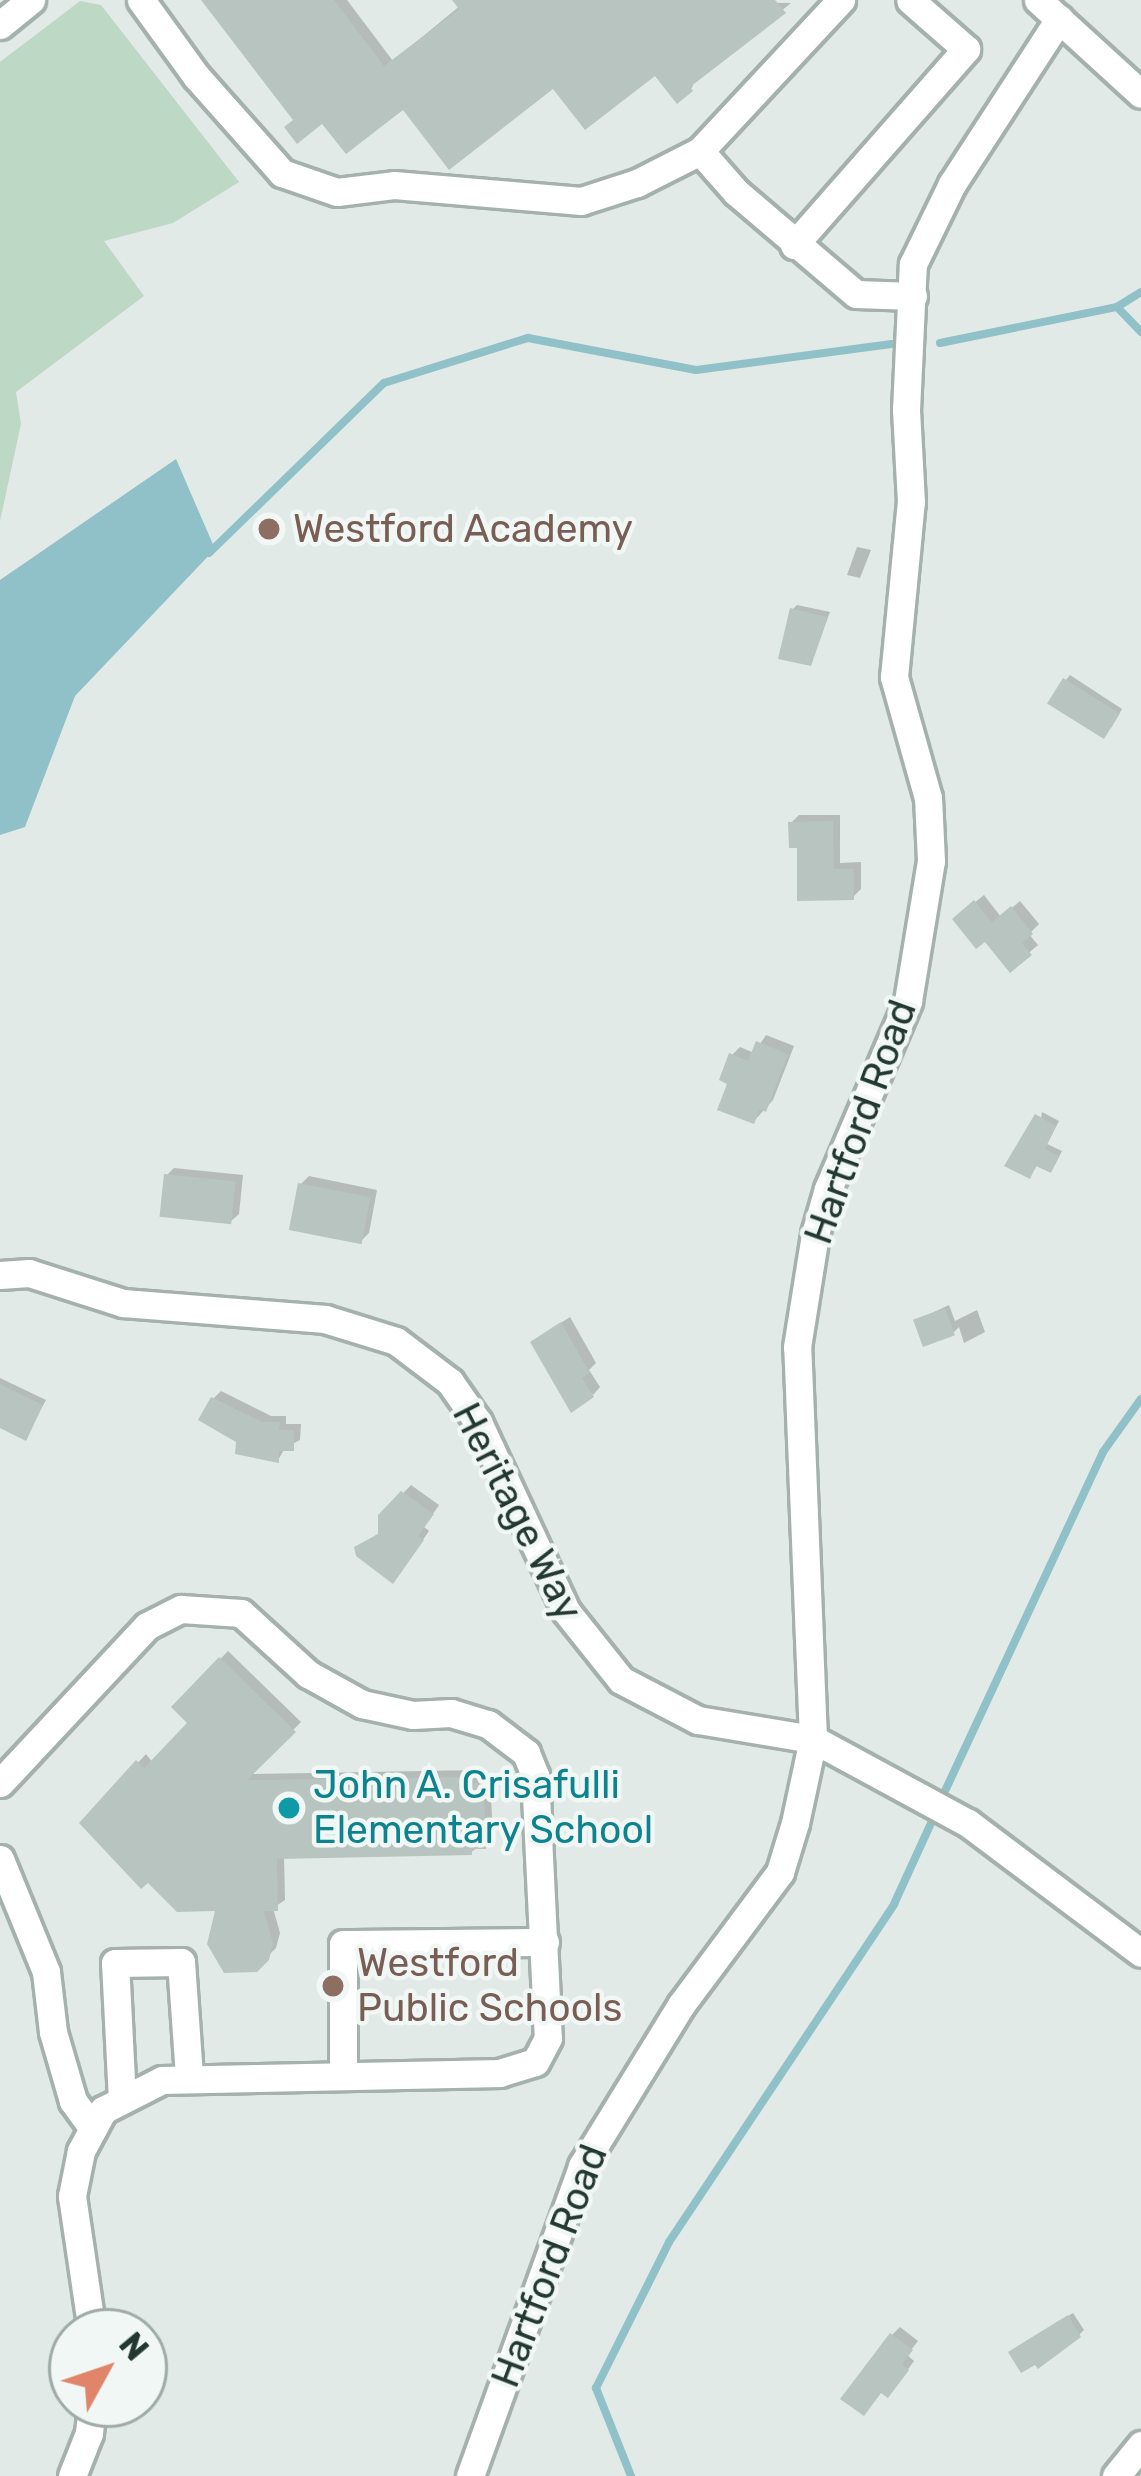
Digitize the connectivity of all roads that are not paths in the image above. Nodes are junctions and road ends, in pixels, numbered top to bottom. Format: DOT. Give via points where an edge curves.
graph roads {
  1 [pos="31,0"];
  2 [pos="141,0"];
  3 [pos="842,0"];
  4 [pos="910,0"];
  5 [pos="1048,10"];
  6 [pos="0,25"];
  7 [pos="1141,94"];
  8 [pos="700,151"];
  9 [pos="794,245"];
  10 [pos="913,296"];
  11 [pos="0,1275"];
  12 [pos="813,1739"];
  13 [pos="0,1783"];
  14 [pos="0,1859"];
  15 [pos="543,1928"];
  16 [pos="1141,1953"];
  17 [pos="343,2075"];
  18 [pos="189,2078"];
  19 [pos="122,2100"];
  20 [pos="93,2128"];
  21 [pos="88,2308"];
  22 [pos="90,2428"];
  23 [pos="1141,2445"];
  24 [pos="72,2476"];
  25 [pos="470,2476"];
  26 [pos="1116,2476"];
  1 -- 6 [label="street"];
  2 -- 8 [label="street" via="282,173 337,192 394,185 581,201"];
  3 -- 8 [label="street"];
  4 -- 9 [label="street" via="966,49"];
  5 -- 7 [label="street"];
  5 -- 10 [label="street, Hartford Road" via="928,228"];
  8 -- 9 [label="street"];
  9 -- 10 [label="street" via="856,294"];
  10 -- 12 [label="street, Hartford Road" via="911,502 894,677 928,798 931,861 908,1001 828,1189 797,1347"];
  11 -- 12 [label="street, Heritage Way" via="29,1273 123,1303 326,1318 396,1341 449,1382 478,1422 566,1611 621,1680 698,1720"];
  12 -- 16 [label="street, Heritage Way" via="968,1822"];
  12 -- 25 [label="street, Hartford Road" via="780,1872 681,2005 582,2166"];
  13 -- 15 [label="street" via="147,1626 182,1609 241,1613 333,1690 362,1704 488,1724 526,1753 535,1775"];
  14 -- 20 [label="street" via="46,1972 74,2101"];
  15 -- 17 [label="street" via="548,2038 535,2062 500,2073"];
  15 -- 17 [label="street" via="343,1944"];
  17 -- 18 [label="street"];
  18 -- 19 [label="street" via="161,2080"];
  18 -- 19 [label="street" via="181,1962 115,1963"];
  19 -- 20 [label="street" via="103,2110"];
  20 -- 21 [label="street" via="72,2195"];
  22 -- 24 [label="street"];
  23 -- 26 [label="street"];
}
